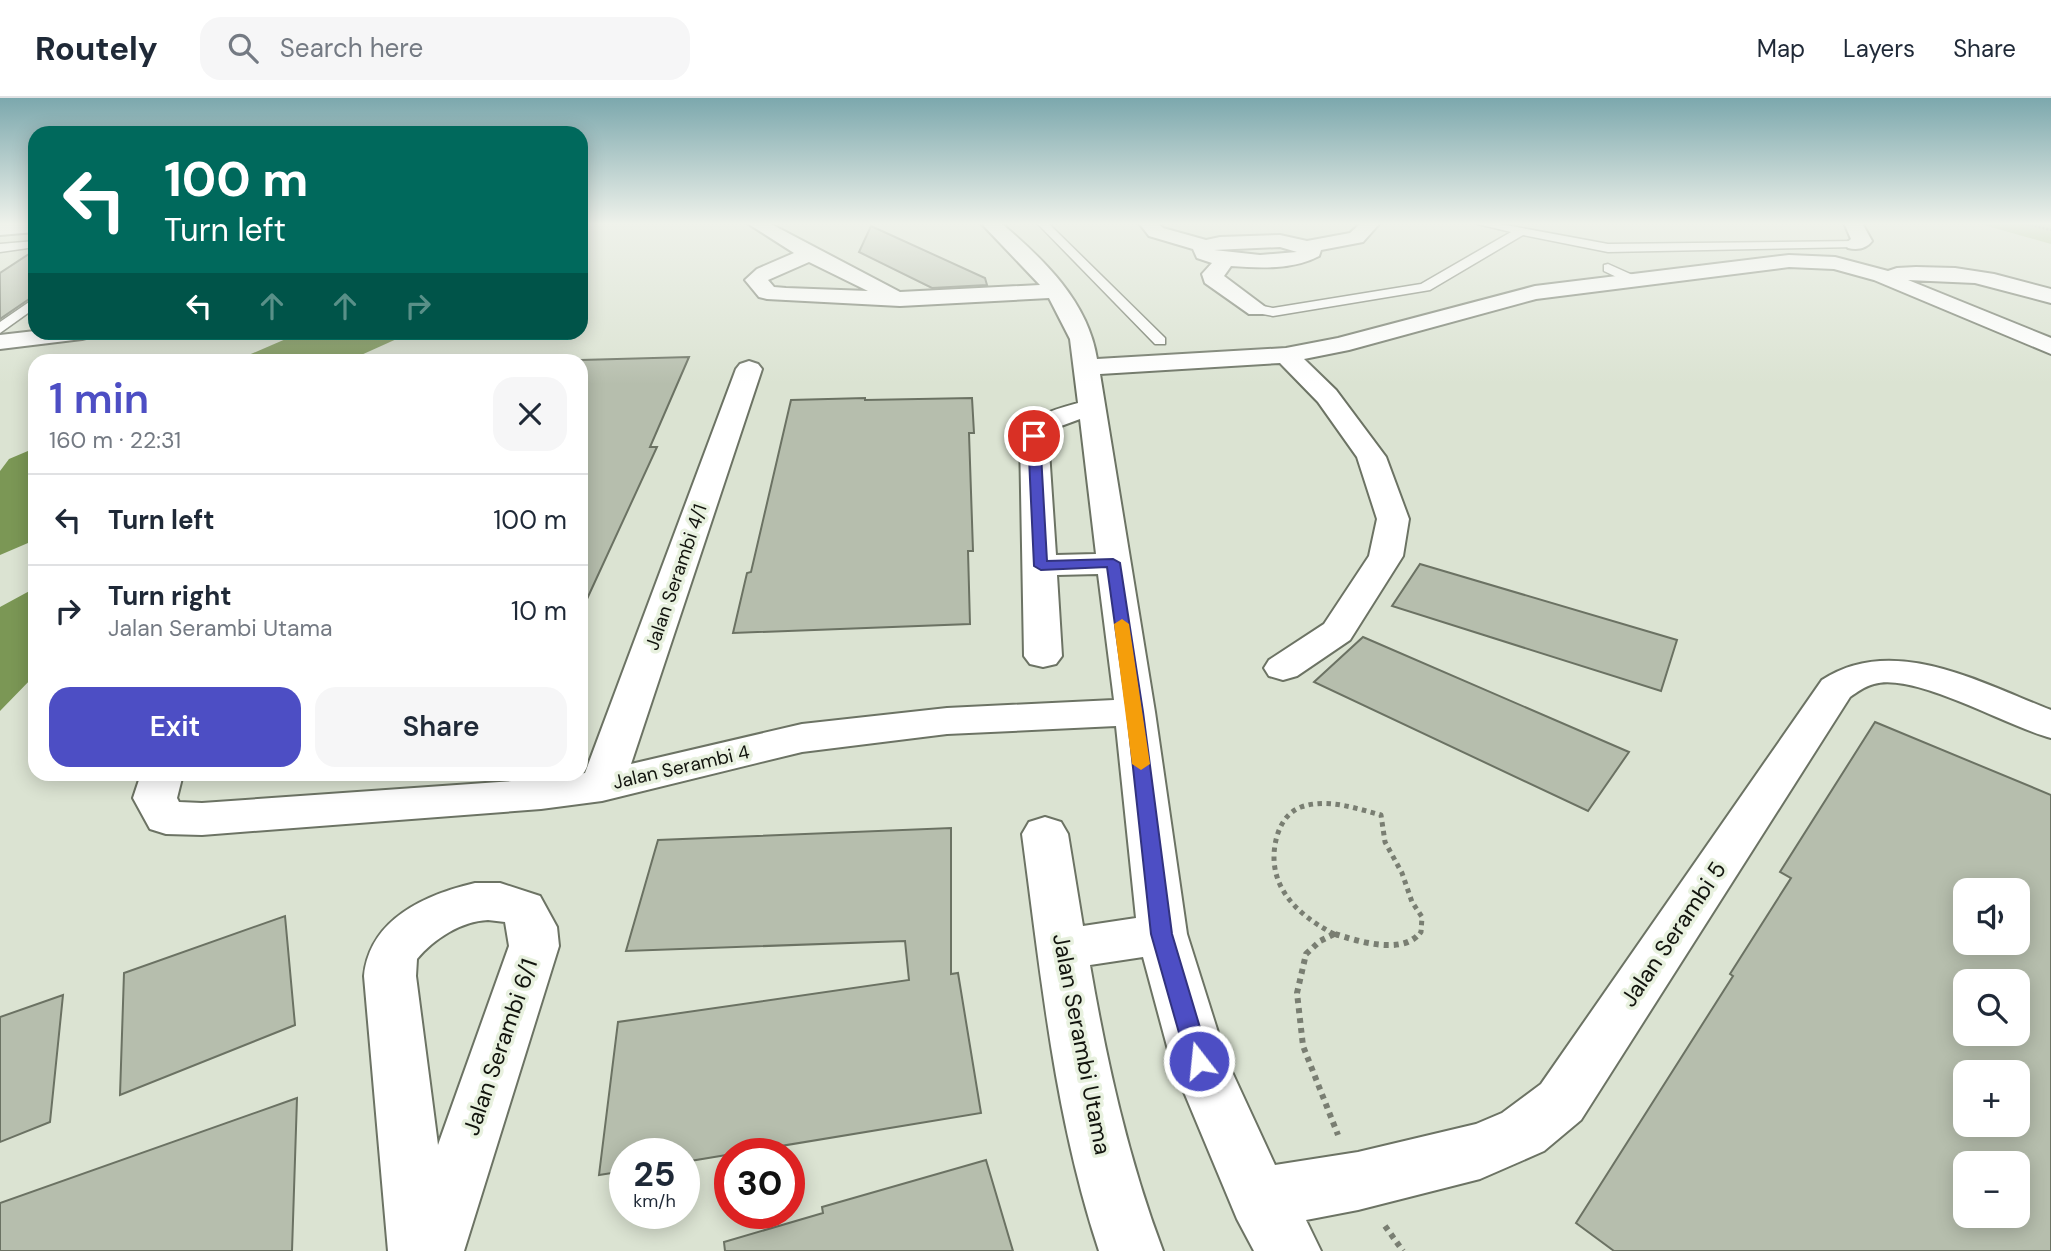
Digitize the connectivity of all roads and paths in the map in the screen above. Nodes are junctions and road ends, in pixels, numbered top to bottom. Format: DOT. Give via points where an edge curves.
graph roads {
  1 [pos="760,277"];
  2 [pos="856,277"];
  3 [pos="1045,277"];
  4 [pos="1096,277"];
  5 [pos="1213,277"];
  6 [pos="1443,277"];
  7 [pos="1628,277"];
  8 [pos="1654,277"];
  9 [pos="1883,277"];
  10 [pos="1973,277"];
  11 [pos="1633,279"];
  12 [pos="1056,291"];
  13 [pos="2051,296"];
  14 [pos="900,299"];
  15 [pos="28,307"];
  16 [pos="1257,309"];
  17 [pos="0,329"];
  18 [pos="28,339"];
  19 [pos="1160,341"];
  20 [pos="0,342"];
  21 [pos="2051,346"];
  22 [pos="1286,355"];
  23 [pos="1086,367"];
  24 [pos="749,369"];
  25 [pos="1091,408"];
  26 [pos="1113,563"];
  27 [pos="1041,566"];
  28 [pos="1043,656"];
  29 [pos="1283,668"];
  30 [pos="1135,712"];
  31 [pos="2051,725"];
  32 [pos="158,786"];
  33 [pos="602,786"];
  34 [pos="1045,834"];
  35 [pos="1162,934"];
  36 [pos="1334,934"];
  37 [pos="1063,949"];
  38 [pos="1357,1181"];
  39 [pos="1259,1198"];
  40 [pos="419,1251"];
  41 [pos="432,1251"];
  42 [pos="1131,1251"];
  43 [pos="1289,1251"];
  44 [pos="1403,1251"];
  1 -- 14 [label="street" via="756,280 775,295"];
  2 -- 14 [label="street"];
  3 -- 12 [label="street"];
  4 -- 19 [label="lane"];
  5 -- 16 [label="street"];
  6 -- 16 [label="lane" via="1425,287 1273,312"];
  7 -- 11 [label="lane"];
  8 -- 11 [label="street"];
  9 -- 21 [label="street"];
  10 -- 13 [label="street"];
  11 -- 22 [label="street" via="1535,293"];
  12 -- 14 [label="street"];
  12 -- 23 [label="street" via="1072,313"];
  15 -- 17 [label="lane"];
  18 -- 20 [label="street"];
  22 -- 23 [label="street"];
  22 -- 29 [label="street" via="1327,396 1371,457 1393,519 1386,556 1338,632"];
  23 -- 25 [label="street"];
  24 -- 33 [label="street, Jalan Serambi 4/1"];
  25 -- 26 [label="street"];
  25 -- 27 [label="street" via="1049,421 1038,427 1034,436"];
  26 -- 27 [label="street"];
  26 -- 30 [label="street"];
  27 -- 28 [label="street"];
  30 -- 33 [label="street, Jalan Serambi 4" via="947,721 802,738"];
  30 -- 35 [label="street"];
  31 -- 38 [label="street, Jalan Serambi 5" via="1919,676 1882,670 1854,676 1836,689 1561,1102 1523,1132 1480,1151"];
  32 -- 33 [label="street, Jalan Serambi 4" via="166,818 202,819"];
  34 -- 37 [label="street, Jalan Serambi Utama"];
  35 -- 37 [label="street"];
  35 -- 39 [label="street" via="1199,1061"];
  36 -- 36 [label="path" via="1366,944 1414,940 1421,932 1422,917 1385,842 1381,815 1340,804 1306,806 1289,813 1282,823 1273,868 1278,883 1310,923"];
  36 -- 38 [label="path" via="1306,954 1297,993 1303,1046"];
  37 -- 42 [label="street, Jalan Serambi Utama" via="1090,1113"];
  38 -- 39 [label="street, Jalan Serambi 5"];
  38 -- 44 [label="path"];
  39 -- 43 [label="street"];
  40 -- 41 [label="street, Jalan Serambi 6/1" via="390,976 393,953 410,933 437,915 475,902 503,902 523,909 534,946"];
}
